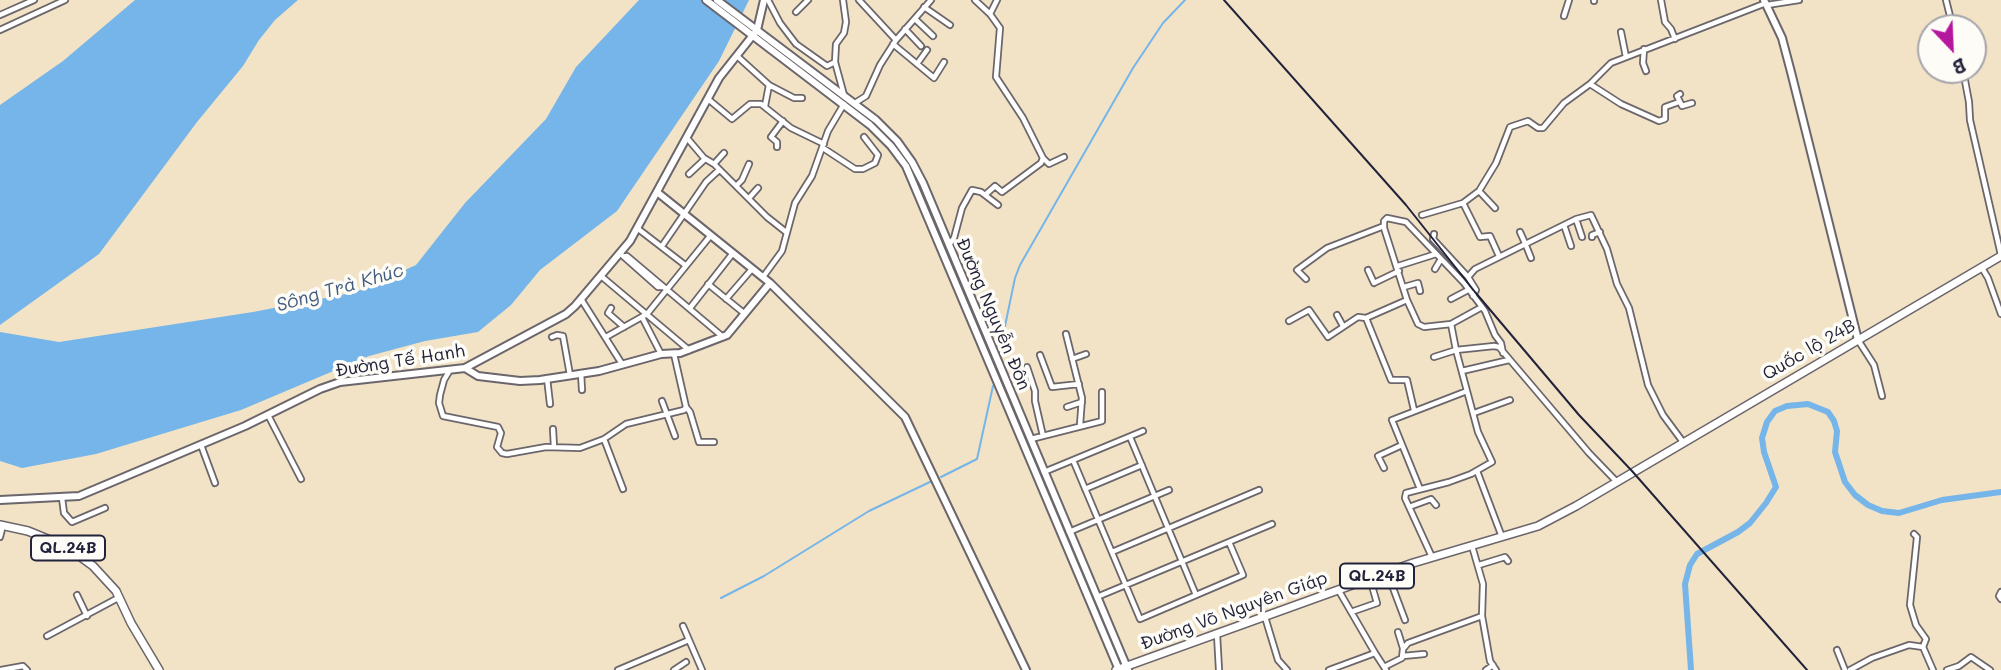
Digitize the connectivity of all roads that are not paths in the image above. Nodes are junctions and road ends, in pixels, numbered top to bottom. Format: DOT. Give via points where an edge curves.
graph roads {
  1 [pos="34,0"];
  2 [pos="65,0"];
  3 [pos="706,0"];
  4 [pos="717,0"];
  5 [pos="766,0"];
  6 [pos="808,0"];
  7 [pos="843,0"];
  8 [pos="859,0"];
  9 [pos="931,0"];
  10 [pos="975,0"];
  11 [pos="1569,0"];
  12 [pos="1661,0"];
  13 [pos="1799,0"];
  14 [pos="996,3"];
  15 [pos="1766,3"];
  16 [pos="24,5"];
  17 [pos="924,7"];
  18 [pos="1003,10"];
  19 [pos="796,12"];
  20 [pos="990,14"];
  21 [pos="0,15"];
  22 [pos="30,16"];
  23 [pos="1564,16"];
  24 [pos="915,19"];
  25 [pos="742,23"];
  26 [pos="950,25"];
  27 [pos="0,29"];
  28 [pos="905,29"];
  29 [pos="1621,32"];
  30 [pos="755,33"];
  31 [pos="933,36"];
  32 [pos="1675,40"];
  33 [pos="894,42"];
  34 [pos="921,46"];
  35 [pos="927,50"];
  36 [pos="1644,50"];
  37 [pos="737,56"];
  38 [pos="1626,57"];
  39 [pos="835,62"];
  40 [pos="944,62"];
  41 [pos="917,64"];
  42 [pos="1646,71"];
  43 [pos="1590,84"];
  44 [pos="1966,84"];
  45 [pos="769,85"];
  46 [pos="1680,93"];
  47 [pos="802,98"];
  48 [pos="708,99"];
  49 [pos="842,100"];
  50 [pos="1679,102"];
  51 [pos="855,103"];
  52 [pos="1692,103"];
  53 [pos="765,106"];
  54 [pos="783,121"];
  55 [pos="686,137"];
  56 [pos="864,137"];
  57 [pos="823,146"];
  58 [pos="777,147"];
  59 [pos="724,153"];
  60 [pos="1042,158"];
  61 [pos="1064,158"];
  62 [pos="705,159"];
  63 [pos="714,164"];
  64 [pos="749,164"];
  65 [pos="719,170"];
  66 [pos="689,174"];
  67 [pos="736,186"];
  68 [pos="758,188"];
  69 [pos="1479,191"];
  70 [pos="657,192"];
  71 [pos="985,195"];
  72 [pos="750,197"];
  73 [pos="1463,203"];
  74 [pos="998,205"];
  75 [pos="1494,208"];
  76 [pos="684,213"];
  77 [pos="1422,215"];
  78 [pos="1576,219"];
  79 [pos="1563,225"];
  80 [pos="1384,226"];
  81 [pos="637,228"];
  82 [pos="786,232"];
  83 [pos="1520,232"];
  84 [pos="1552,232"];
  85 [pos="1600,232"];
  86 [pos="712,234"];
  87 [pos="1434,234"];
  88 [pos="1582,237"];
  89 [pos="1592,237"];
  90 [pos="1555,241"];
  91 [pos="1525,243"];
  92 [pos="948,245"];
  93 [pos="662,246"];
  94 [pos="1571,246"];
  95 [pos="734,253"];
  96 [pos="1436,254"];
  97 [pos="622,255"];
  98 [pos="1499,256"];
  99 [pos="2001,256"];
  100 [pos="1531,258"];
  101 [pos="1441,260"];
  102 [pos="685,265"];
  103 [pos="1981,267"];
  104 [pos="752,269"];
  105 [pos="1398,269"];
  106 [pos="1435,269"];
  107 [pos="1368,270"];
  108 [pos="601,276"];
  109 [pos="1468,276"];
  110 [pos="763,277"];
  111 [pos="1306,279"];
  112 [pos="770,283"];
  113 [pos="708,284"];
  114 [pos="1404,287"];
  115 [pos="664,288"];
  116 [pos="1468,290"];
  117 [pos="1420,291"];
  118 [pos="1473,296"];
  119 [pos="582,299"];
  120 [pos="726,299"];
  121 [pos="1451,299"];
  122 [pos="1407,300"];
  123 [pos="611,307"];
  124 [pos="1482,307"];
  125 [pos="690,308"];
  126 [pos="745,314"];
  127 [pos="2001,314"];
  128 [pos="645,315"];
  129 [pos="1337,315"];
  130 [pos="1366,318"];
  131 [pos="1289,320"];
  132 [pos="1451,324"];
  133 [pos="1343,326"];
  134 [pos="624,327"];
  135 [pos="1066,334"];
  136 [pos="982,335"];
  137 [pos="552,337"];
  138 [pos="606,337"];
  139 [pos="723,338"];
  140 [pos="1858,340"];
  141 [pos="1457,349"];
  142 [pos="690,350"];
  143 [pos="1503,353"];
  144 [pos="661,354"];
  145 [pos="674,354"];
  146 [pos="1086,354"];
  147 [pos="1040,355"];
  148 [pos="1434,357"];
  149 [pos="1072,359"];
  150 [pos="1509,360"];
  151 [pos="622,364"];
  152 [pos="1027,367"];
  153 [pos="465,368"];
  154 [pos="450,370"];
  155 [pos="1462,371"];
  156 [pos="581,373"];
  157 [pos="570,375"];
  158 [pos="547,378"];
  159 [pos="1079,384"];
  160 [pos="582,390"];
  161 [pos="1467,391"];
  162 [pos="1102,392"];
  163 [pos="1882,396"];
  164 [pos="1510,400"];
  165 [pos="662,401"];
  166 [pos="1082,402"];
  167 [pos="550,404"];
  168 [pos="686,407"];
  169 [pos="1067,408"];
  170 [pos="1414,410"];
  171 [pos="1474,412"];
  172 [pos="268,415"];
  173 [pos="667,415"];
  174 [pos="1080,425"];
  175 [pos="554,429"];
  176 [pos="1143,431"];
  177 [pos="675,436"];
  178 [pos="1043,436"];
  179 [pos="1130,437"];
  180 [pos="604,439"];
  181 [pos="1026,440"];
  182 [pos="714,442"];
  183 [pos="1683,442"];
  184 [pos="201,445"];
  185 [pos="1402,445"];
  186 [pos="554,447"];
  187 [pos="1073,460"];
  188 [pos="1142,466"];
  189 [pos="1384,468"];
  190 [pos="1477,471"];
  191 [pos="1632,471"];
  192 [pos="1040,474"];
  193 [pos="301,479"];
  194 [pos="1616,481"];
  195 [pos="215,483"];
  196 [pos="623,489"];
  197 [pos="1085,489"];
  198 [pos="1169,489"];
  199 [pos="1420,489"];
  200 [pos="1259,490"];
  201 [pos="1155,495"];
  202 [pos="62,498"];
  203 [pos="0,500"];
  204 [pos="1436,505"];
  205 [pos="1409,507"];
  206 [pos="105,508"];
  207 [pos="1098,519"];
  208 [pos="1272,524"];
  209 [pos="1168,528"];
  210 [pos="1,530"];
  211 [pos="1065,533"];
  212 [pos="1914,534"];
  213 [pos="1502,537"];
  214 [pos="1229,542"];
  215 [pos="1471,545"];
  216 [pos="1111,552"];
  217 [pos="1432,557"];
  218 [pos="1508,561"];
  219 [pos="1182,562"];
  220 [pos="1479,565"];
  221 [pos="1387,572"];
  222 [pos="1369,579"];
  223 [pos="1126,586"];
  224 [pos="1339,591"];
  225 [pos="2001,592"];
  226 [pos="77,595"];
  227 [pos="1196,595"];
  228 [pos="118,598"];
  229 [pos="1093,598"];
  230 [pos="2001,599"];
  231 [pos="1350,612"];
  232 [pos="87,615"];
  233 [pos="1482,616"];
  234 [pos="1265,617"];
  235 [pos="1405,620"];
  236 [pos="683,626"];
  237 [pos="1398,632"];
  238 [pos="1217,635"];
  239 [pos="47,636"];
  240 [pos="689,640"];
  241 [pos="1923,648"];
  242 [pos="1403,649"];
  243 [pos="1837,650"];
  244 [pos="1375,653"];
  245 [pos="1424,654"];
  246 [pos="1403,656"];
  247 [pos="686,662"];
  248 [pos="1385,668"];
  249 [pos="1495,668"];
  250 [pos="1122,669"];
  251 [pos="1,670"];
  252 [pos="27,670"];
  253 [pos="159,670"];
  254 [pos="618,670"];
  255 [pos="674,670"];
  256 [pos="702,670"];
  257 [pos="1026,670"];
  258 [pos="1219,670"];
  259 [pos="1287,670"];
  260 [pos="1329,670"];
  261 [pos="1486,670"];
  262 [pos="1848,670"];
  263 [pos="1933,670"];
  264 [pos="1947,670"];
  265 [pos="1989,670"];
  1 -- 16 [label="street"];
  2 -- 22 [label="street"];
  3 -- 25 [label="street"];
  4 -- 25 [label="street"];
  5 -- 30 [label="street, Đường Tế Hanh"];
  5 -- 39 [label="street" via="800,48 827,66"];
  6 -- 19 [label="street"];
  7 -- 39 [label="street" via="846,22 836,44"];
  8 -- 33 [label="street"];
  9 -- 17 [label="street"];
  10 -- 20 [label="street"];
  11 -- 23 [label="street"];
  12 -- 32 [label="street"];
  13 -- 15 [label="street"];
  14 -- 18 [label="street"];
  14 -- 20 [label="street"];
  15 -- 32 [label="street"];
  15 -- 140 [label="street" via="1782,37"];
  16 -- 21 [label="street"];
  16 -- 22 [label="street"];
  17 -- 24 [label="street"];
  17 -- 26 [label="street"];
  20 -- 60 [label="street" via="1000,28 996,77"];
  22 -- 27 [label="street"];
  24 -- 28 [label="street"];
  24 -- 31 [label="street"];
  25 -- 30 [label="street, Đường Nguyễn Đôn"];
  28 -- 33 [label="street"];
  28 -- 34 [label="street"];
  29 -- 38 [label="street"];
  30 -- 37 [label="street, Đường Tế Hanh"];
  30 -- 49 [label="street, Đường Nguyễn Đôn"];
  32 -- 36 [label="street"];
  33 -- 41 [label="street"];
  33 -- 51 [label="street" via="866,96"];
  35 -- 41 [label="street"];
  36 -- 38 [label="street"];
  36 -- 42 [label="street"];
  37 -- 45 [label="street"];
  37 -- 48 [label="street, Đường Tế Hanh"];
  38 -- 43 [label="street" via="1606,66"];
  39 -- 49 [label="street"];
  40 -- 41 [label="street" via="934,78"];
  43 -- 50 [label="street" via="1659,121 1665,119 1665,107"];
  43 -- 69 [label="street" via="1564,103 1541,129 1528,121 1510,127"];
  44 -- 99 [label="street"];
  45 -- 47 [label="street"];
  45 -- 53 [label="street"];
  46 -- 50 [label="street" via="1676,95"];
  48 -- 53 [label="street" via="732,119 750,104"];
  48 -- 55 [label="street, Đường Tế Hanh"];
  49 -- 51 [label="street, Đường Nguyễn Đôn"];
  49 -- 57 [label="street"];
  49 -- 136 [label="street, Đường Nguyễn Đôn" via="906,166"];
  50 -- 52 [label="street" via="1684,106"];
  51 -- 92 [label="street, Đường Nguyễn Đôn" via="906,154"];
  53 -- 54 [label="street"];
  54 -- 57 [label="street"];
  54 -- 58 [label="street" via="771,136"];
  55 -- 62 [label="street"];
  55 -- 70 [label="street, Đường Tế Hanh"];
  56 -- 57 [label="street" via="878,155 875,163 863,169 855,169"];
  57 -- 82 [label="street"];
  59 -- 63 [label="street"];
  60 -- 61 [label="street" via="1049,164"];
  60 -- 71 [label="street" via="1002,191 995,186"];
  62 -- 63 [label="street"];
  62 -- 66 [label="street"];
  63 -- 65 [label="street"];
  64 -- 67 [label="street"];
  65 -- 67 [label="street"];
  65 -- 76 [label="street"];
  67 -- 72 [label="street"];
  68 -- 72 [label="street"];
  69 -- 73 [label="street"];
  69 -- 75 [label="street"];
  70 -- 76 [label="street"];
  70 -- 81 [label="street, Đường Tế Hanh"];
  71 -- 74 [label="street"];
  71 -- 92 [label="street" via="970,192"];
  72 -- 82 [label="street"];
  73 -- 77 [label="street"];
  73 -- 98 [label="street" via="1480,237 1490,236"];
  76 -- 86 [label="street"];
  76 -- 93 [label="street"];
  78 -- 79 [label="street"];
  78 -- 85 [label="street" via="1591,215"];
  78 -- 88 [label="street"];
  79 -- 84 [label="street"];
  79 -- 94 [label="street"];
  80 -- 96 [label="street" via="1387,218 1406,222"];
  80 -- 105 [label="street"];
  80 -- 111 [label="street" via="1327,248 1297,270"];
  81 -- 93 [label="street"];
  81 -- 97 [label="street, Đường Tế Hanh"];
  82 -- 110 [label="street" via="782,251"];
  83 -- 91 [label="street"];
  84 -- 90 [label="street"];
  84 -- 91 [label="street"];
  85 -- 89 [label="street"];
  85 -- 183 [label="street" via="1629,308 1648,385"];
  86 -- 95 [label="street"];
  86 -- 102 [label="street"];
  87 -- 109 [label="street" via="1433,239"];
  91 -- 98 [label="street"];
  91 -- 100 [label="street"];
  92 -- 136 [label="street, Đường Nguyễn Đôn"];
  93 -- 102 [label="street"];
  95 -- 104 [label="street"];
  95 -- 113 [label="street"];
  96 -- 101 [label="street"];
  96 -- 105 [label="street"];
  97 -- 108 [label="street, Đường Tế Hanh"];
  97 -- 115 [label="street"];
  98 -- 109 [label="street"];
  99 -- 103 [label="main road, Quốc lộ 24B / QL.24B"];
  101 -- 106 [label="street"];
  101 -- 116 [label="street"];
  102 -- 115 [label="street"];
  103 -- 127 [label="street"];
  103 -- 140 [label="main road, Quốc lộ 24B / QL.24B"];
  104 -- 110 [label="street"];
  104 -- 120 [label="street"];
  105 -- 107 [label="street" via="1374,283"];
  105 -- 114 [label="street"];
  108 -- 119 [label="street, Đường Tế Hanh"];
  108 -- 128 [label="street"];
  109 -- 118 [label="street" via="1476,290"];
  110 -- 112 [label="street"];
  112 -- 126 [label="street"];
  112 -- 257 [label="street" via="905,417"];
  113 -- 120 [label="street"];
  113 -- 125 [label="street"];
  114 -- 117 [label="street" via="1418,283"];
  114 -- 122 [label="street"];
  115 -- 125 [label="street"];
  115 -- 128 [label="street"];
  116 -- 118 [label="street"];
  116 -- 121 [label="street"];
  118 -- 124 [label="street"];
  119 -- 138 [label="street"];
  119 -- 153 [label="street, Đường Tế Hanh" via="566,314"];
  120 -- 126 [label="street"];
  122 -- 130 [label="street"];
  122 -- 132 [label="street" via="1421,327"];
  123 -- 134 [label="street" via="608,313"];
  124 -- 132 [label="street"];
  124 -- 143 [label="street"];
  125 -- 139 [label="street"];
  126 -- 139 [label="street"];
  128 -- 134 [label="street"];
  128 -- 142 [label="street"];
  128 -- 144 [label="street"];
  129 -- 133 [label="street"];
  130 -- 133 [label="street" via="1358,317"];
  130 -- 170 [label="street" via="1391,380 1406,380"];
  131 -- 133 [label="street" via="1309,310 1327,337"];
  132 -- 141 [label="street"];
  134 -- 138 [label="street"];
  135 -- 149 [label="street"];
  136 -- 181 [label="street, Đường Nguyễn Đôn"];
  137 -- 157 [label="street" via="564,336"];
  138 -- 151 [label="street"];
  139 -- 142 [label="street"];
  140 -- 163 [label="street" via="1874,365"];
  140 -- 183 [label="main road, Quốc lộ 24B / QL.24B"];
  141 -- 143 [label="street" via="1494,346"];
  141 -- 148 [label="street"];
  141 -- 155 [label="street"];
  142 -- 145 [label="street"];
  143 -- 150 [label="street"];
  144 -- 145 [label="street"];
  144 -- 151 [label="street"];
  145 -- 168 [label="street"];
  146 -- 149 [label="street"];
  147 -- 159 [label="street" via="1052,387"];
  149 -- 159 [label="street"];
  150 -- 155 [label="street"];
  150 -- 194 [label="street"];
  151 -- 156 [label="street"];
  152 -- 178 [label="street"];
  153 -- 154 [label="street, Đường Tế Hanh"];
  153 -- 158 [label="street" via="494,378"];
  154 -- 172 [label="street, Đường Tế Hanh" via="340,382"];
  154 -- 186 [label="street" via="440,394 443,416 498,428 497,447 502,453"];
  155 -- 161 [label="street"];
  156 -- 157 [label="street"];
  156 -- 160 [label="street"];
  157 -- 158 [label="street"];
  158 -- 167 [label="street"];
  159 -- 166 [label="street"];
  161 -- 170 [label="street"];
  161 -- 171 [label="street"];
  162 -- 174 [label="street" via="1104,420"];
  164 -- 171 [label="street"];
  165 -- 173 [label="street"];
  166 -- 169 [label="street"];
  166 -- 174 [label="street"];
  168 -- 173 [label="street"];
  168 -- 182 [label="street" via="699,443"];
  170 -- 185 [label="street" via="1392,420"];
  171 -- 190 [label="street" via="1492,463"];
  172 -- 184 [label="street, Đường Tế Hanh"];
  172 -- 193 [label="street"];
  173 -- 177 [label="street"];
  173 -- 180 [label="street" via="626,424"];
  174 -- 178 [label="street"];
  175 -- 186 [label="street"];
  176 -- 179 [label="street"];
  178 -- 181 [label="street"];
  179 -- 187 [label="street"];
  179 -- 188 [label="street"];
  180 -- 186 [label="street" via="580,448"];
  180 -- 196 [label="street"];
  181 -- 192 [label="street, Đường Nguyễn Đôn"];
  183 -- 191 [label="main road, Quốc lộ 24B / QL.24B"];
  184 -- 195 [label="street"];
  184 -- 202 [label="street, Đường Tế Hanh" via="105,487"];
  185 -- 189 [label="street" via="1378,456"];
  185 -- 199 [label="street"];
  187 -- 192 [label="street"];
  187 -- 197 [label="street"];
  188 -- 197 [label="street"];
  188 -- 201 [label="street"];
  190 -- 199 [label="street"];
  190 -- 213 [label="street"];
  191 -- 194 [label="main road, Đường Võ Nguyên Giáp / QL.24B"];
  192 -- 211 [label="street, Đường Nguyễn Đôn"];
  194 -- 213 [label="main road, Đường Võ Nguyên Giáp / QL.24B" via="1550,520"];
  197 -- 207 [label="street"];
  198 -- 201 [label="street"];
  199 -- 205 [label="street" via="1406,493"];
  200 -- 209 [label="street"];
  201 -- 207 [label="street"];
  201 -- 209 [label="street"];
  202 -- 203 [label="street, Đường Tế Hanh"];
  202 -- 206 [label="street" via="64,513 74,523"];
  204 -- 205 [label="street" via="1431,499"];
  205 -- 217 [label="street"];
  207 -- 211 [label="street"];
  207 -- 216 [label="street"];
  208 -- 214 [label="street"];
  209 -- 216 [label="street"];
  209 -- 219 [label="street"];
  210 -- 228 [label="main road, QL.24B" via="66,550"];
  211 -- 229 [label="street, Đường Nguyễn Đôn"];
  212 -- 241 [label="street" via="1910,605 1926,639"];
  213 -- 215 [label="main road, Đường Võ Nguyên Giáp / QL.24B"];
  214 -- 219 [label="street"];
  214 -- 227 [label="street" via="1243,575"];
  215 -- 217 [label="main road, Đường Võ Nguyên Giáp / QL.24B"];
  215 -- 220 [label="street"];
  216 -- 223 [label="street"];
  217 -- 221 [label="main road, Đường Võ Nguyên Giáp / QL.24B"];
  218 -- 220 [label="street" via="1505,557"];
  219 -- 223 [label="street"];
  219 -- 227 [label="street"];
  220 -- 233 [label="street"];
  221 -- 222 [label="main road, Đường Võ Nguyên Giáp / QL.24B"];
  221 -- 235 [label="street"];
  222 -- 224 [label="main road, Đường Võ Nguyên Giáp / QL.24B"];
  222 -- 231 [label="street" via="1377,603"];
  223 -- 227 [label="street" via="1140,619"];
  223 -- 229 [label="street"];
  224 -- 231 [label="street"];
  224 -- 234 [label="main road, Đường Võ Nguyên Giáp / QL.24B"];
  225 -- 230 [label="street"];
  226 -- 232 [label="street"];
  228 -- 232 [label="street"];
  228 -- 253 [label="main road, QL.24B"];
  229 -- 250 [label="street, Đường Nguyễn Đôn"];
  231 -- 244 [label="street"];
  232 -- 239 [label="street"];
  233 -- 242 [label="street" via="1408,643"];
  233 -- 249 [label="street"];
  234 -- 238 [label="main road, Đường Võ Nguyên Giáp / QL.24B"];
  234 -- 259 [label="street" via="1278,660"];
  236 -- 240 [label="street"];
  237 -- 242 [label="street"];
  238 -- 250 [label="main road, Đường Võ Nguyên Giáp / QL.24B"];
  238 -- 258 [label="street"];
  240 -- 254 [label="street"];
  240 -- 256 [label="street"];
  241 -- 262 [label="street" via="1906,645"];
  241 -- 263 [label="street"];
  242 -- 246 [label="street"];
  243 -- 262 [label="street"];
  244 -- 248 [label="street"];
  244 -- 260 [label="street"];
  245 -- 246 [label="street"];
  246 -- 248 [label="street"];
  247 -- 255 [label="street"];
  249 -- 261 [label="street"];
  251 -- 252 [label="street" via="23,666"];
  264 -- 265 [label="street" via="1971,657"];
}
